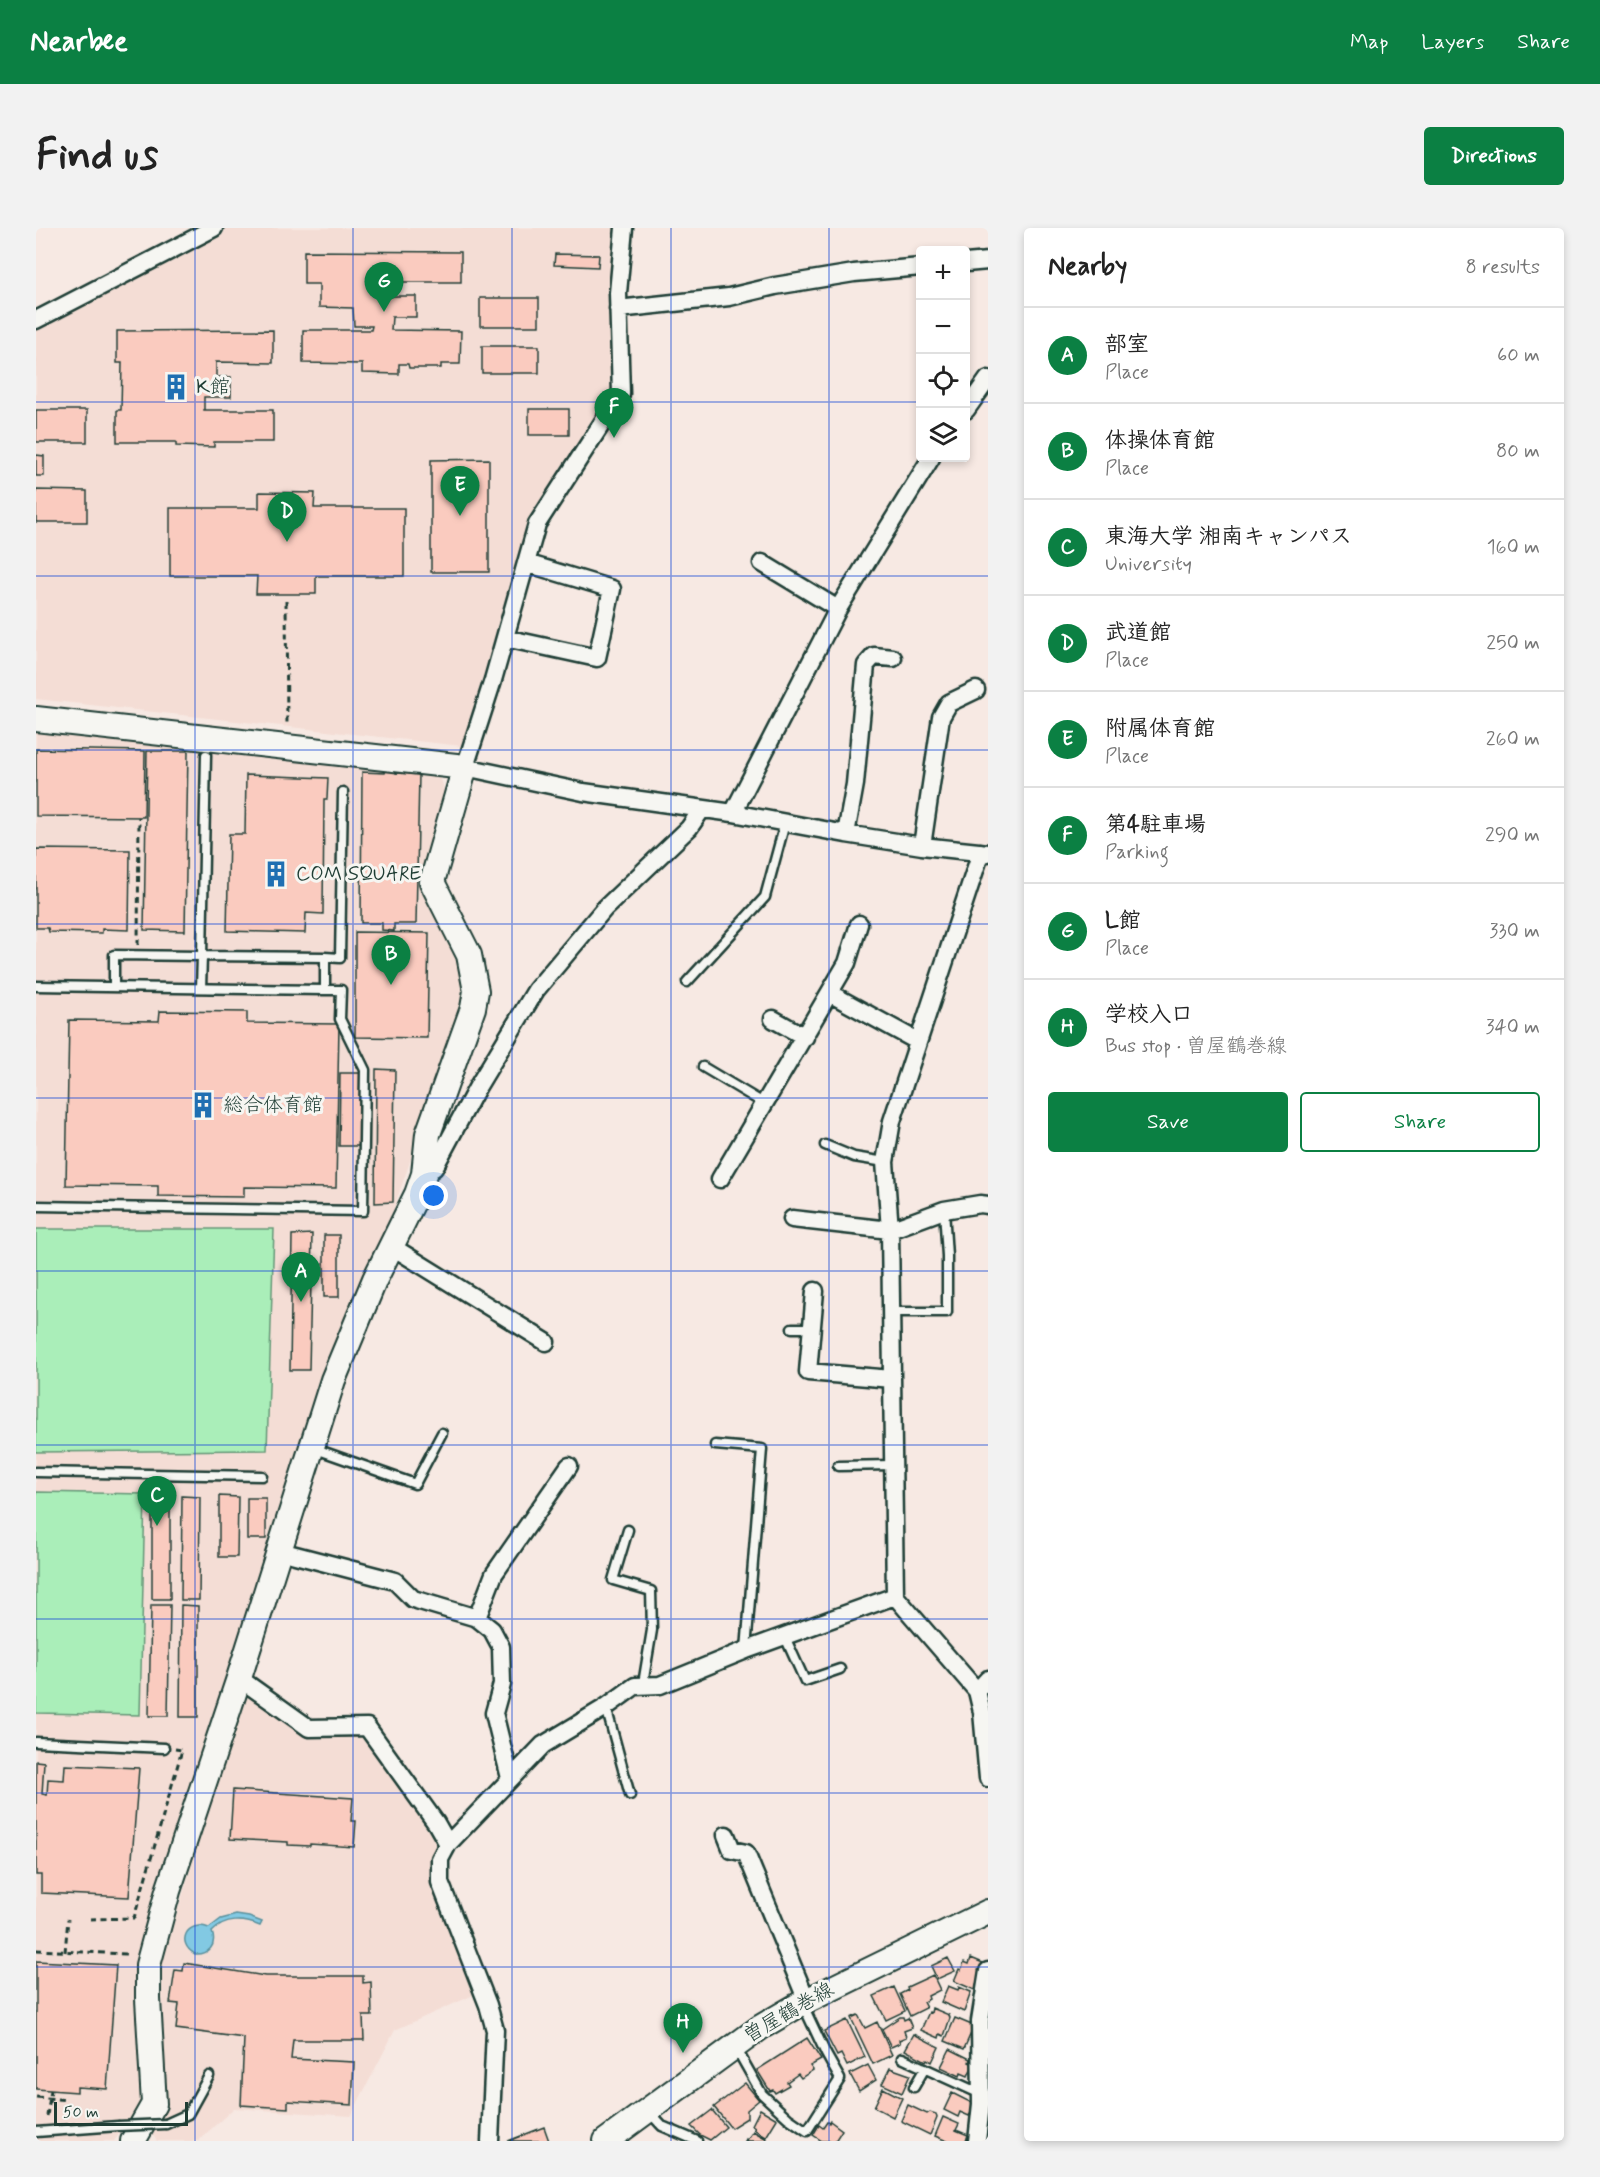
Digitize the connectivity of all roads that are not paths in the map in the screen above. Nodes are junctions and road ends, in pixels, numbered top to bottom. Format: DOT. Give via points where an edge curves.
graph roads {
  1 [pos="214,228"];
  2 [pos="624,228"];
  3 [pos="988,261"];
  4 [pos="970,263"];
  5 [pos="916,267"];
  6 [pos="618,309"];
  7 [pos="36,320"];
  8 [pos="988,379"];
  9 [pos="967,408"];
  10 [pos="929,462"];
  11 [pos="526,563"];
  12 [pos="762,563"];
  13 [pos="838,609"];
  14 [pos="505,638"];
  15 [pos="893,658"];
  16 [pos="976,690"];
  17 [pos="36,718"];
  18 [pos="206,755"];
  19 [pos="465,767"];
  20 [pos="343,792"];
  21 [pos="702,809"];
  22 [pos="732,813"];
  23 [pos="785,823"];
  24 [pos="846,834"];
  25 [pos="922,846"];
  26 [pos="984,853"];
  27 [pos="860,924"];
  28 [pos="202,956"];
  29 [pos="326,957"];
  30 [pos="687,982"];
  31 [pos="36,986"];
  32 [pos="114,987"];
  33 [pos="201,988"];
  34 [pos="325,990"];
  35 [pos="831,994"];
  36 [pos="773,1019"];
  37 [pos="805,1036"];
  38 [pos="917,1041"];
  39 [pos="703,1067"];
  40 [pos="765,1104"];
  41 [pos="825,1145"];
  42 [pos="885,1162"];
  43 [pos="424,1174"];
  44 [pos="720,1179"];
  45 [pos="988,1205"];
  46 [pos="36,1206"];
  47 [pos="944,1210"];
  48 [pos="792,1219"];
  49 [pos="890,1230"];
  50 [pos="391,1246"];
  51 [pos="815,1291"];
  52 [pos="891,1312"];
  53 [pos="792,1328"];
  54 [pos="812,1328"];
  55 [pos="546,1342"];
  56 [pos="892,1379"];
  57 [pos="442,1433"];
  58 [pos="715,1445"];
  59 [pos="312,1448"];
  60 [pos="569,1466"];
  61 [pos="838,1466"];
  62 [pos="893,1466"];
  63 [pos="36,1472"];
  64 [pos="262,1476"];
  65 [pos="628,1530"];
  66 [pos="280,1551"];
  67 [pos="895,1596"];
  68 [pos="477,1618"];
  69 [pos="785,1637"];
  70 [pos="746,1650"];
  71 [pos="840,1669"];
  72 [pos="239,1678"];
  73 [pos="644,1684"];
  74 [pos="982,1685"];
  75 [pos="606,1707"];
  76 [pos="36,1742"];
  77 [pos="164,1748"];
  78 [pos="510,1778"];
  79 [pos="988,1778"];
  80 [pos="630,1795"];
  81 [pos="726,1835"];
  82 [pos="448,1844"];
  83 [pos="988,1912"];
  84 [pos="988,1971"];
  85 [pos="805,2002"];
  86 [pos="734,2045"];
  87 [pos="902,2058"];
  88 [pos="925,2068"];
  89 [pos="209,2076"];
  90 [pos="914,2087"];
  91 [pos="981,2095"];
  92 [pos="647,2109"];
  93 [pos="36,2132"];
  94 [pos="126,2133"];
  95 [pos="490,2141"];
  96 [pos="606,2141"];
  97 [pos="697,2141"];
  98 [pos="976,2141"];
  1 -- 7 [label="street"];
  2 -- 6 [label="street"];
  3 -- 4 [label="street"];
  5 -- 6 [label="street" via="854,273 729,297"];
  6 -- 11 [label="street" via="621,394 537,524"];
  8 -- 9 [label="street"];
  10 -- 13 [label="street"];
  11 -- 14 [label="street"];
  11 -- 14 [label="street" via="612,589 597,658"];
  12 -- 13 [label="street"];
  13 -- 22 [label="street"];
  14 -- 19 [label="street"];
  15 -- 24 [label="street" via="874,656 866,665 855,784"];
  16 -- 25 [label="street" via="949,703 941,717"];
  17 -- 19 [label="street"];
  18 -- 28 [label="lane"];
  19 -- 21 [label="street" via="583,792"];
  19 -- 43 [label="street" via="432,882 469,955 476,991 428,1134"];
  20 -- 29 [label="lane" via="340,958"];
  21 -- 22 [label="street"];
  21 -- 43 [label="street" via="689,828 604,909 536,990 434,1168"];
  22 -- 23 [label="street"];
  23 -- 24 [label="street"];
  23 -- 30 [label="lane" via="765,897"];
  24 -- 25 [label="street"];
  25 -- 26 [label="street"];
  26 -- 38 [label="street"];
  27 -- 35 [label="street"];
  28 -- 29 [label="lane"];
  28 -- 32 [label="lane" via="114,955"];
  28 -- 33 [label="lane"];
  29 -- 34 [label="lane"];
  31 -- 32 [label="lane"];
  32 -- 33 [label="lane"];
  33 -- 34 [label="lane"];
  34 -- 46 [label="lane" via="341,990 340,1019 365,1070 363,1211"];
  35 -- 37 [label="street"];
  35 -- 38 [label="street"];
  36 -- 37 [label="street"];
  37 -- 40 [label="street"];
  38 -- 42 [label="street" via="892,1121"];
  39 -- 40 [label="lane"];
  40 -- 44 [label="street"];
  41 -- 42 [label="lane" via="854,1157"];
  42 -- 49 [label="street"];
  43 -- 50 [label="street"];
  45 -- 47 [label="street"];
  47 -- 49 [label="street"];
  47 -- 52 [label="lane" via="947,1312"];
  48 -- 49 [label="street"];
  49 -- 52 [label="street"];
  50 -- 55 [label="street"];
  50 -- 59 [label="street" via="333,1380"];
  51 -- 54 [label="street"];
  52 -- 56 [label="street"];
  53 -- 54 [label="lane"];
  54 -- 56 [label="street" via="808,1372"];
  56 -- 62 [label="street"];
  57 -- 59 [label="lane" via="415,1484"];
  58 -- 70 [label="lane" via="762,1449"];
  59 -- 66 [label="street"];
  60 -- 68 [label="street" via="494,1574"];
  61 -- 62 [label="lane"];
  62 -- 67 [label="street"];
  63 -- 64 [label="lane"];
  65 -- 73 [label="lane" via="613,1580 651,1591 652,1630"];
  66 -- 68 [label="street" via="395,1581 413,1599"];
  66 -- 72 [label="street"];
  67 -- 69 [label="street"];
  67 -- 74 [label="street"];
  68 -- 78 [label="street" via="492,1630 501,1647 502,1684 494,1713"];
  69 -- 70 [label="street"];
  69 -- 71 [label="lane" via="805,1681"];
  70 -- 73 [label="street" via="660,1685"];
  72 -- 82 [label="street" via="309,1728 367,1727"];
  72 -- 94 [label="street" via="168,1891 148,1965 154,2104"];
  73 -- 75 [label="street"];
  74 -- 79 [label="street"];
  75 -- 78 [label="street" via="543,1745"];
  75 -- 80 [label="lane"];
  76 -- 77 [label="lane"];
  78 -- 82 [label="street"];
  81 -- 85 [label="street" via="732,1850 746,1853"];
  82 -- 95 [label="street" via="440,1859 440,1882 495,2030"];
  83 -- 85 [label="street, 曽屋鶴巻線"];
  84 -- 91 [label="street" via="980,2021"];
  85 -- 86 [label="street, 曽屋鶴巻線"];
  85 -- 86 [label="lane" via="840,2079 807,2131 762,2094"];
  86 -- 92 [label="street, 曽屋鶴巻線"];
  87 -- 88 [label="lane"];
  88 -- 90 [label="lane"];
  88 -- 91 [label="lane"];
  89 -- 94 [label="lane, bridge" via="188,2115"];
  91 -- 98 [label="street"];
  92 -- 96 [label="street, 曽屋鶴巻線"];
  92 -- 97 [label="lane" via="663,2126"];
  93 -- 94 [label="lane"];
}
